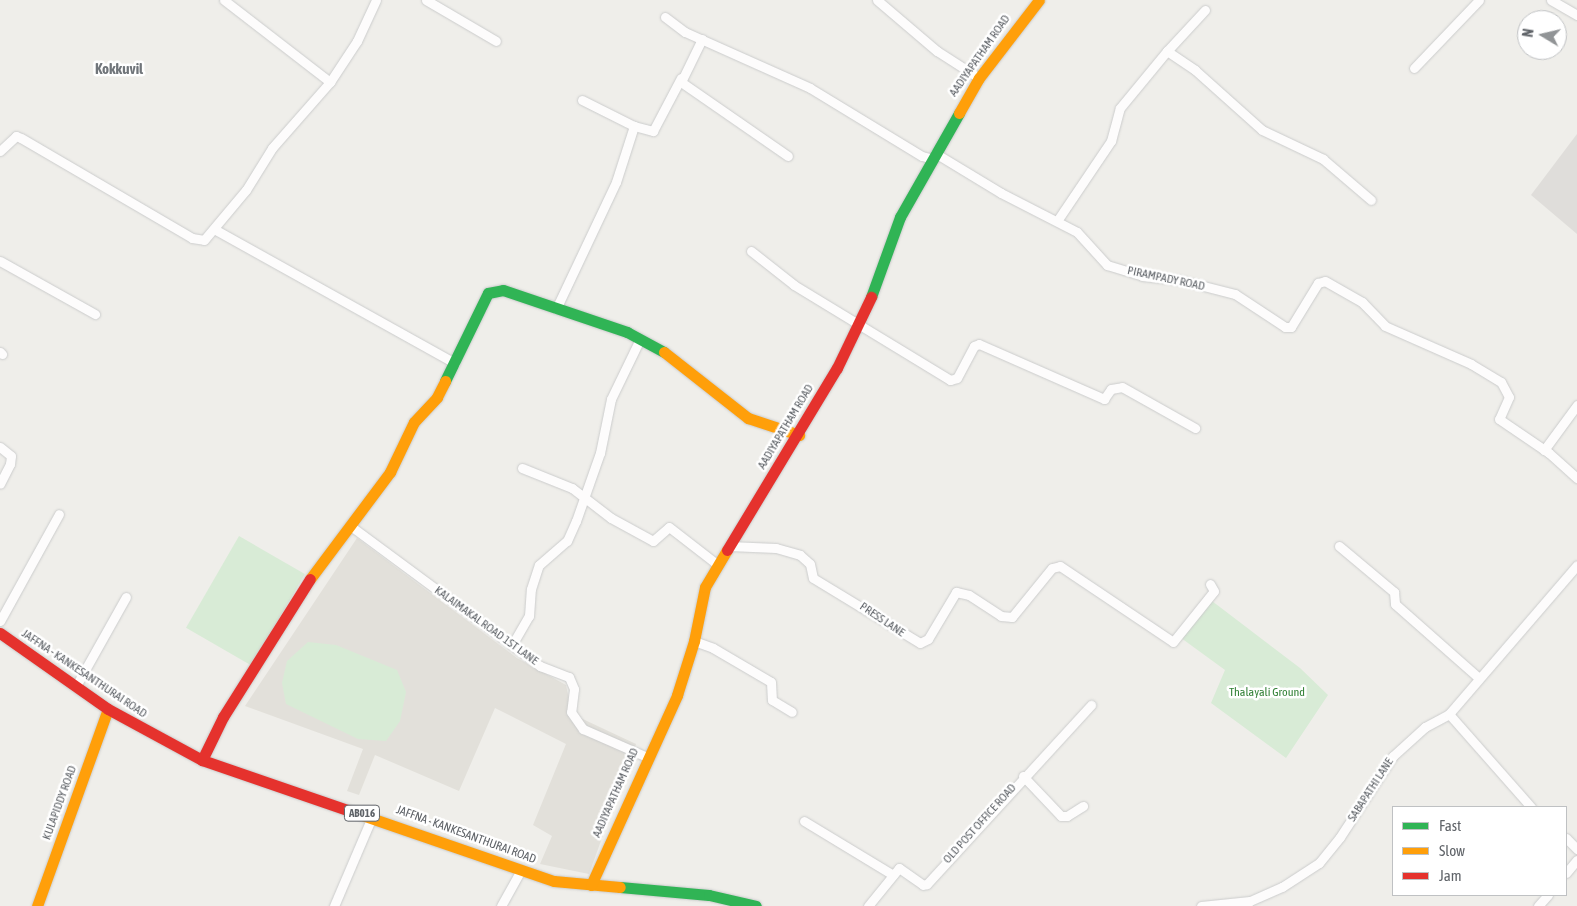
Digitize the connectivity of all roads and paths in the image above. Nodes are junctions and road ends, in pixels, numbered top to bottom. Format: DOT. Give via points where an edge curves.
graph roads {
  1 [pos="224,0"];
  2 [pos="376,0"];
  3 [pos="426,0"];
  4 [pos="877,0"];
  5 [pos="1039,0"];
  6 [pos="1479,0"];
  7 [pos="1551,0"];
  8 [pos="1205,10"];
  9 [pos="1577,15"];
  10 [pos="665,17"];
  11 [pos="702,39"];
  12 [pos="496,41"];
  13 [pos="1167,51"];
  14 [pos="1414,68"];
  15 [pos="681,78"];
  16 [pos="978,78"];
  17 [pos="330,82"];
  18 [pos="582,100"];
  19 [pos="634,126"];
  20 [pos="0,151"];
  21 [pos="788,156"];
  22 [pos="934,156"];
  23 [pos="1371,200"];
  24 [pos="1057,220"];
  25 [pos="214,229"];
  26 [pos="751,251"];
  27 [pos="0,261"];
  28 [pos="556,309"];
  29 [pos="95,314"];
  30 [pos="860,325"];
  31 [pos="640,339"];
  32 [pos="455,363"];
  33 [pos="1577,405"];
  34 [pos="1195,428"];
  35 [pos="799,435"];
  36 [pos="0,447"];
  37 [pos="1544,450"];
  38 [pos="522,468"];
  39 [pos="1577,478"];
  40 [pos="0,484"];
  41 [pos="584,496"];
  42 [pos="59,514"];
  43 [pos="352,527"];
  44 [pos="729,546"];
  45 [pos="1339,546"];
  46 [pos="718,564"];
  47 [pos="1577,565"];
  48 [pos="1210,584"];
  49 [pos="126,597"];
  50 [pos="0,621"];
  51 [pos="0,633"];
  52 [pos="694,642"];
  53 [pos="512,645"];
  54 [pos="1479,678"];
  55 [pos="76,686"];
  56 [pos="1091,705"];
  57 [pos="108,709"];
  58 [pos="792,712"];
  59 [pos="1449,714"];
  60 [pos="647,756"];
  61 [pos="202,760"];
  62 [pos="1023,776"];
  63 [pos="1083,806"];
  64 [pos="1530,806"];
  65 [pos="372,817"];
  66 [pos="804,821"];
  67 [pos="1567,839"];
  68 [pos="1577,849"];
  69 [pos="1577,860"];
  70 [pos="522,870"];
  71 [pos="1567,872"];
  72 [pos="893,875"];
  73 [pos="591,885"];
  74 [pos="1547,896"];
  75 [pos="37,906"];
  76 [pos="334,906"];
  77 [pos="501,906"];
  78 [pos="756,906"];
  79 [pos="868,906"];
  80 [pos="1201,906"];
  81 [pos="1538,906"];
  1 -- 17 [label="street"];
  2 -- 17 [label="street" via="357,41"];
  3 -- 12 [label="street"];
  4 -- 16 [label="street" via="936,51"];
  5 -- 16 [label="street, AADIYAPATHAM ROAD"];
  6 -- 14 [label="street"];
  7 -- 9 [label="street"];
  8 -- 13 [label="street"];
  10 -- 11 [label="street, PIRAMPADY ROAD" via="685,32"];
  11 -- 15 [label="street"];
  11 -- 22 [label="street, PIRAMPADY ROAD" via="810,88 922,156"];
  13 -- 23 [label="street" via="1195,70 1262,130 1323,159"];
  13 -- 24 [label="street" via="1120,108 1112,141"];
  15 -- 19 [label="street" via="653,131"];
  15 -- 21 [label="street" via="684,85"];
  16 -- 22 [label="street, AADIYAPATHAM ROAD"];
  17 -- 25 [label="street" via="272,148 246,190"];
  18 -- 19 [label="street"];
  19 -- 28 [label="street" via="616,182"];
  20 -- 25 [label="street" via="16,136 192,238 204,240"];
  22 -- 24 [label="street, PIRAMPADY ROAD"];
  22 -- 30 [label="street, AADIYAPATHAM ROAD" via="900,217"];
  24 -- 37 [label="street, PIRAMPADY ROAD" via="1076,232 1107,265 1142,276 1180,280 1235,294 1285,326 1292,327 1318,283 1326,281 1362,302 1385,326 1471,364 1501,382 1509,397 1499,419"];
  25 -- 32 [label="street"];
  26 -- 30 [label="street" via="794,285"];
  27 -- 29 [label="street"];
  28 -- 31 [label="street"];
  28 -- 32 [label="street" via="503,290 488,293"];
  30 -- 34 [label="street" via="950,380 956,378 974,346 979,344 1104,399 1111,389 1122,387"];
  30 -- 35 [label="street, AADIYAPATHAM ROAD"];
  31 -- 35 [label="street" via="672,356 748,418"];
  31 -- 41 [label="street" via="611,398 600,453"];
  32 -- 43 [label="street" via="436,396 414,422 390,472"];
  33 -- 37 [label="street"];
  35 -- 44 [label="street, AADIYAPATHAM ROAD"];
  36 -- 40 [label="street" via="10,456 10,464"];
  37 -- 39 [label="street, PIRAMPADY ROAD"];
  38 -- 41 [label="street"];
  41 -- 46 [label="street" via="611,518 653,541 669,527"];
  41 -- 53 [label="street" via="567,541 539,565 531,589 529,616"];
  42 -- 50 [label="street"];
  43 -- 53 [label="street, KALAIMAKAL ROAD 1ST LANE"];
  43 -- 61 [label="street" via="310,580 223,717"];
  44 -- 46 [label="street, AADIYAPATHAM ROAD"];
  44 -- 48 [label="street, PRESS LANE" via="776,548 800,555 810,564 813,578 920,643 928,639 956,592 969,595 1001,616 1012,617 1052,568 1060,566 1173,642 1214,591"];
  45 -- 54 [label="street" via="1394,592 1395,604"];
  46 -- 52 [label="street, AADIYAPATHAM ROAD" via="699,607"];
  47 -- 54 [label="street, SABAPATHI LANE"];
  49 -- 55 [label="street"];
  51 -- 55 [label="street, JAFFNA - KANKESANTHURAI ROAD / AB016"];
  52 -- 58 [label="street" via="713,648 771,682 772,700"];
  52 -- 60 [label="street, AADIYAPATHAM ROAD" via="677,695"];
  53 -- 60 [label="street, KALAIMAKAL ROAD 1ST LANE" via="540,666 573,681 571,712 583,729"];
  54 -- 59 [label="street, SABAPATHI LANE"];
  55 -- 57 [label="street, JAFFNA - KANKESANTHURAI ROAD / AB016"];
  56 -- 62 [label="street, OLD POST OFFICE ROAD"];
  57 -- 61 [label="street, JAFFNA - KANKESANTHURAI ROAD / AB016"];
  57 -- 75 [label="street, KULAPIDDY ROAD"];
  59 -- 64 [label="street"];
  59 -- 80 [label="street, SABAPATHI LANE" via="1425,727 1393,756 1319,863 1282,887 1250,901"];
  60 -- 73 [label="street, AADIYAPATHAM ROAD"];
  61 -- 65 [label="street, JAFFNA - KANKESANTHURAI ROAD / AB016"];
  62 -- 63 [label="street" via="1061,816"];
  62 -- 72 [label="street, OLD POST OFFICE ROAD" via="927,884 923,885 903,869 899,868"];
  65 -- 70 [label="street, JAFFNA - KANKESANTHURAI ROAD / AB016"];
  65 -- 76 [label="street"];
  66 -- 72 [label="street"];
  67 -- 68 [label="street"];
  69 -- 71 [label="street"];
  70 -- 73 [label="street, JAFFNA - KANKESANTHURAI ROAD / AB016" via="554,881"];
  70 -- 77 [label="street"];
  72 -- 79 [label="street"];
  73 -- 78 [label="street, JAFFNA - KANKESANTHURAI ROAD / AB016" via="709,895"];
  74 -- 81 [label="street"];
}
